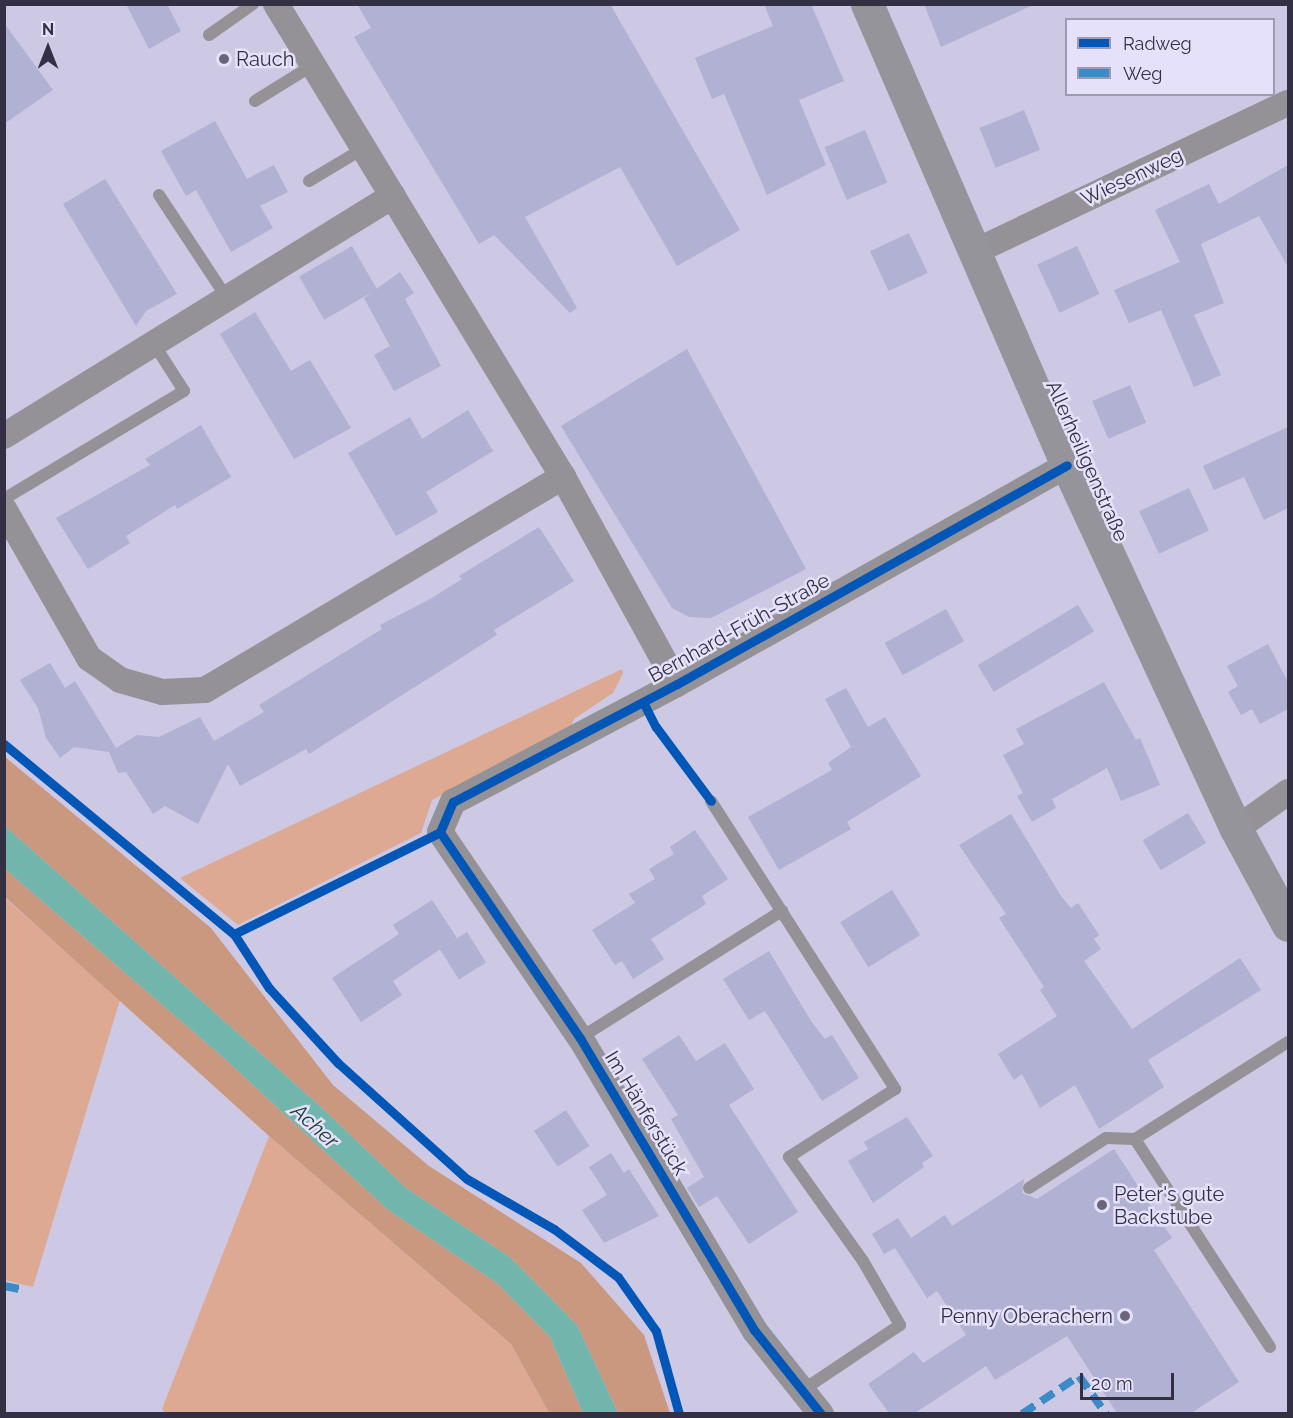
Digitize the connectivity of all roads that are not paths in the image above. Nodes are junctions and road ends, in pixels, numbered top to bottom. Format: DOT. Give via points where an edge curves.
graph roads {
  1 [pos="253,4"];
  2 [pos="276,4"];
  3 [pos="867,4"];
  4 [pos="209,35"];
  5 [pos="314,65"];
  6 [pos="255,101"];
  7 [pos="1288,103"];
  8 [pos="364,148"];
  9 [pos="309,181"];
  10 [pos="159,195"];
  11 [pos="393,196"];
  12 [pos="976,251"];
  13 [pos="227,298"];
  14 [pos="154,344"];
  15 [pos="4,436"];
  16 [pos="1067,465"];
  17 [pos="563,477"];
  18 [pos="4,499"];
  19 [pos="4,509"];
  20 [pos="677,684"];
  21 [pos="1288,792"];
  22 [pos="711,801"];
  23 [pos="1236,829"];
  24 [pos="440,832"];
  25 [pos="782,911"];
  26 [pos="1288,925"];
  27 [pos="580,1038"];
  28 [pos="1288,1042"];
  29 [pos="1135,1139"];
  30 [pos="1029,1188"];
  31 [pos="1270,1347"];
  32 [pos="803,1389"];
  33 [pos="821,1413"];
  1 -- 4 [label="lane"];
  2 -- 5 [label="street, Bernhard-Früh-Straße"];
  3 -- 12 [label="street, Allerheiligenstraße"];
  5 -- 6 [label="lane"];
  5 -- 8 [label="street, Bernhard-Früh-Straße"];
  7 -- 12 [label="street, Wiesenweg"];
  8 -- 9 [label="lane"];
  8 -- 11 [label="street, Bernhard-Früh-Straße"];
  10 -- 13 [label="lane"];
  11 -- 13 [label="street"];
  11 -- 17 [label="street, Bernhard-Früh-Straße"];
  12 -- 16 [label="street, Allerheiligenstraße"];
  13 -- 14 [label="street"];
  14 -- 15 [label="street"];
  14 -- 18 [label="lane" via="183,391"];
  16 -- 20 [label="street, Bernhard-Früh-Straße"];
  16 -- 23 [label="street, Allerheiligenstraße"];
  17 -- 19 [label="street" via="205,690 162,692 120,680 89,658"];
  17 -- 20 [label="street, Bernhard-Früh-Straße"];
  20 -- 24 [label="street, Bernhard-Früh-Straße" via="453,802"];
  21 -- 23 [label="street"];
  22 -- 25 [label="lane"];
  23 -- 26 [label="street, Allerheiligenstraße"];
  24 -- 27 [label="street, Im Hänferstück"];
  25 -- 27 [label="lane, Im Hänferstück"];
  25 -- 32 [label="lane" via="895,1089 789,1157 863,1261 900,1325"];
  27 -- 32 [label="street, Im Hänferstück" via="755,1331"];
  28 -- 29 [label="lane"];
  29 -- 30 [label="lane" via="1106,1138"];
  29 -- 31 [label="lane"];
  32 -- 33 [label="street, Im Hänferstück"];
}
